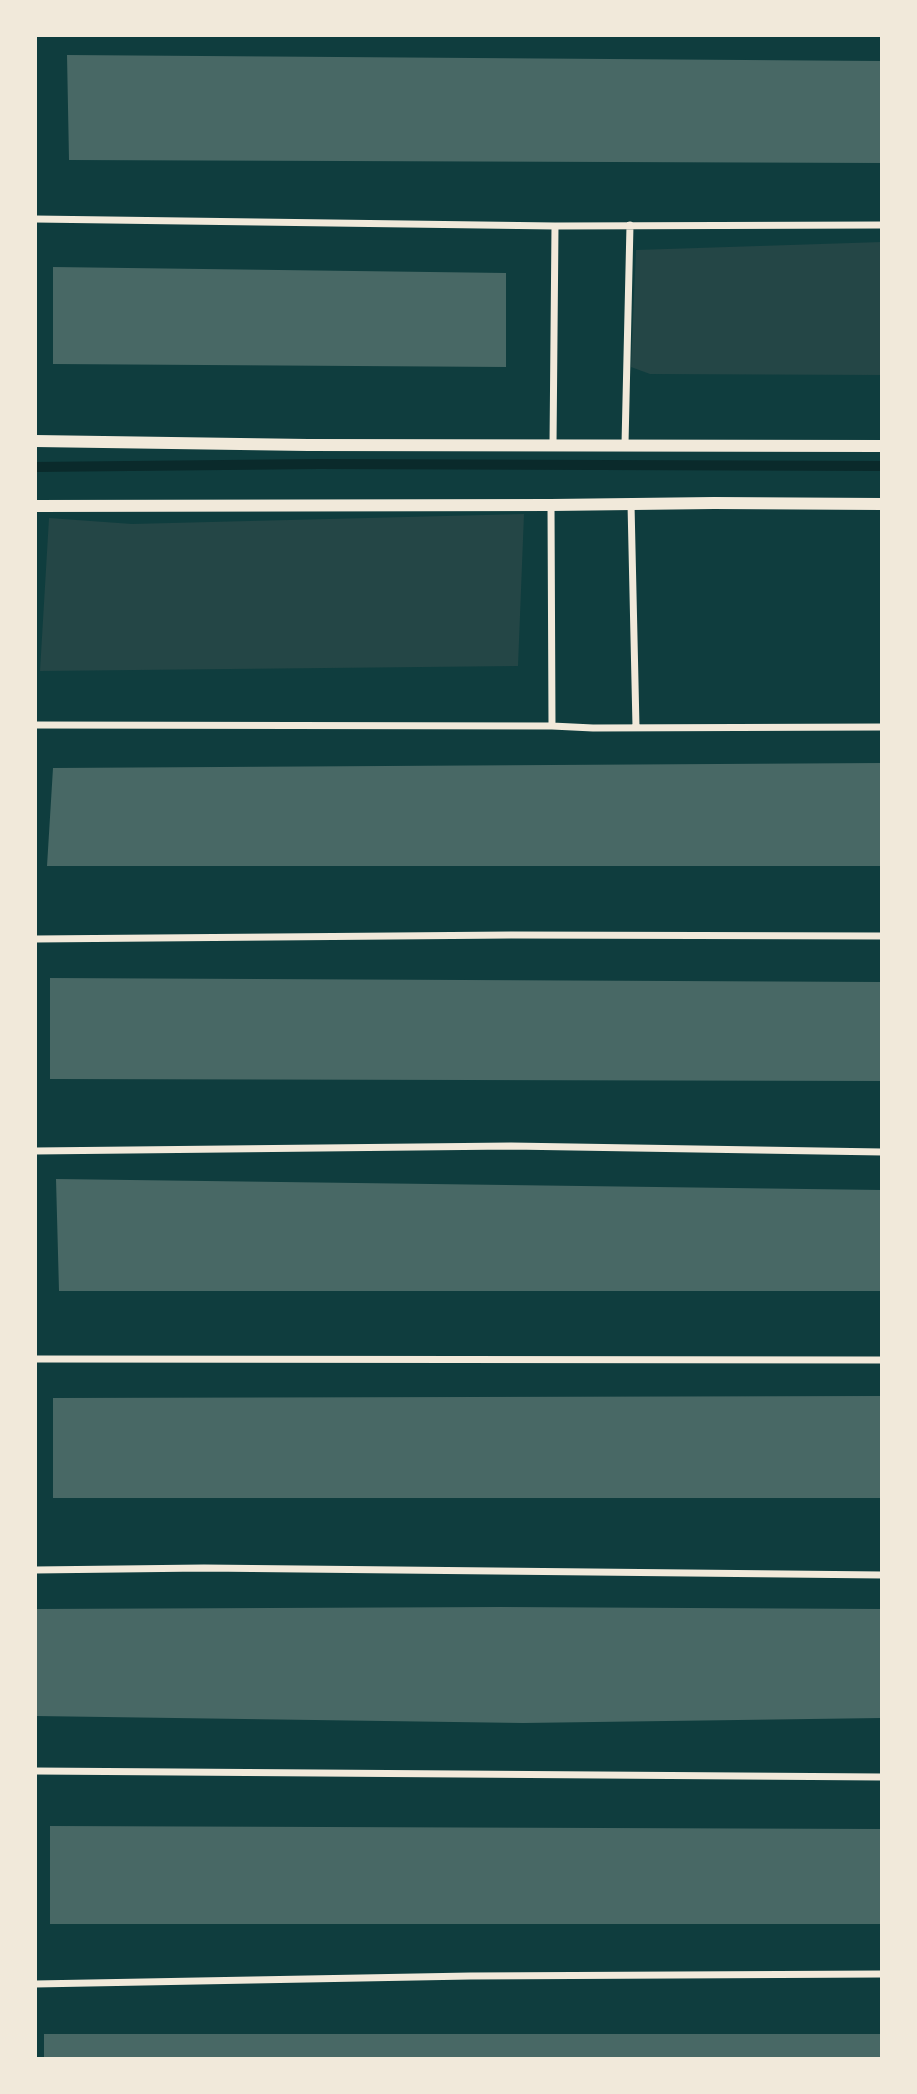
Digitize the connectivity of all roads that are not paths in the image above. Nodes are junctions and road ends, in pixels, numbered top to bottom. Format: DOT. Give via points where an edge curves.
graph roads {
  1 [pos="35,219"];
  2 [pos="630,225"];
  3 [pos="882,225"];
  4 [pos="555,226"];
  5 [pos="35,441"];
  6 [pos="625,444"];
  7 [pos="553,445"];
  8 [pos="882,446"];
  9 [pos="631,504"];
  10 [pos="882,504"];
  11 [pos="551,505"];
  12 [pos="35,506"];
  13 [pos="35,725"];
  14 [pos="552,726"];
  15 [pos="636,727"];
  16 [pos="882,727"];
  17 [pos="882,936"];
  18 [pos="35,939"];
  19 [pos="35,1151"];
  20 [pos="882,1152"];
  21 [pos="35,1359"];
  22 [pos="882,1360"];
  23 [pos="35,1570"];
  24 [pos="882,1575"];
  25 [pos="35,1771"];
  26 [pos="882,1777"];
  27 [pos="882,1974"];
  28 [pos="35,1984"];
  1 -- 4 [label="street"];
  2 -- 3 [label="street"];
  2 -- 4 [label="street"];
  2 -- 6 [label="street"];
  4 -- 7 [label="street"];
  5 -- 7 [label="street"];
  6 -- 7 [label="street"];
  6 -- 8 [label="street"];
  9 -- 10 [label="street"];
  9 -- 11 [label="street"];
  9 -- 15 [label="street"];
  11 -- 12 [label="street"];
  11 -- 14 [label="street"];
  13 -- 14 [label="street"];
  14 -- 15 [label="street"];
  15 -- 16 [label="street"];
  17 -- 18 [label="street"];
  19 -- 20 [label="street" via="510,1146"];
  21 -- 22 [label="street"];
  23 -- 24 [label="street"];
  25 -- 26 [label="street"];
  27 -- 28 [label="street"];
}
